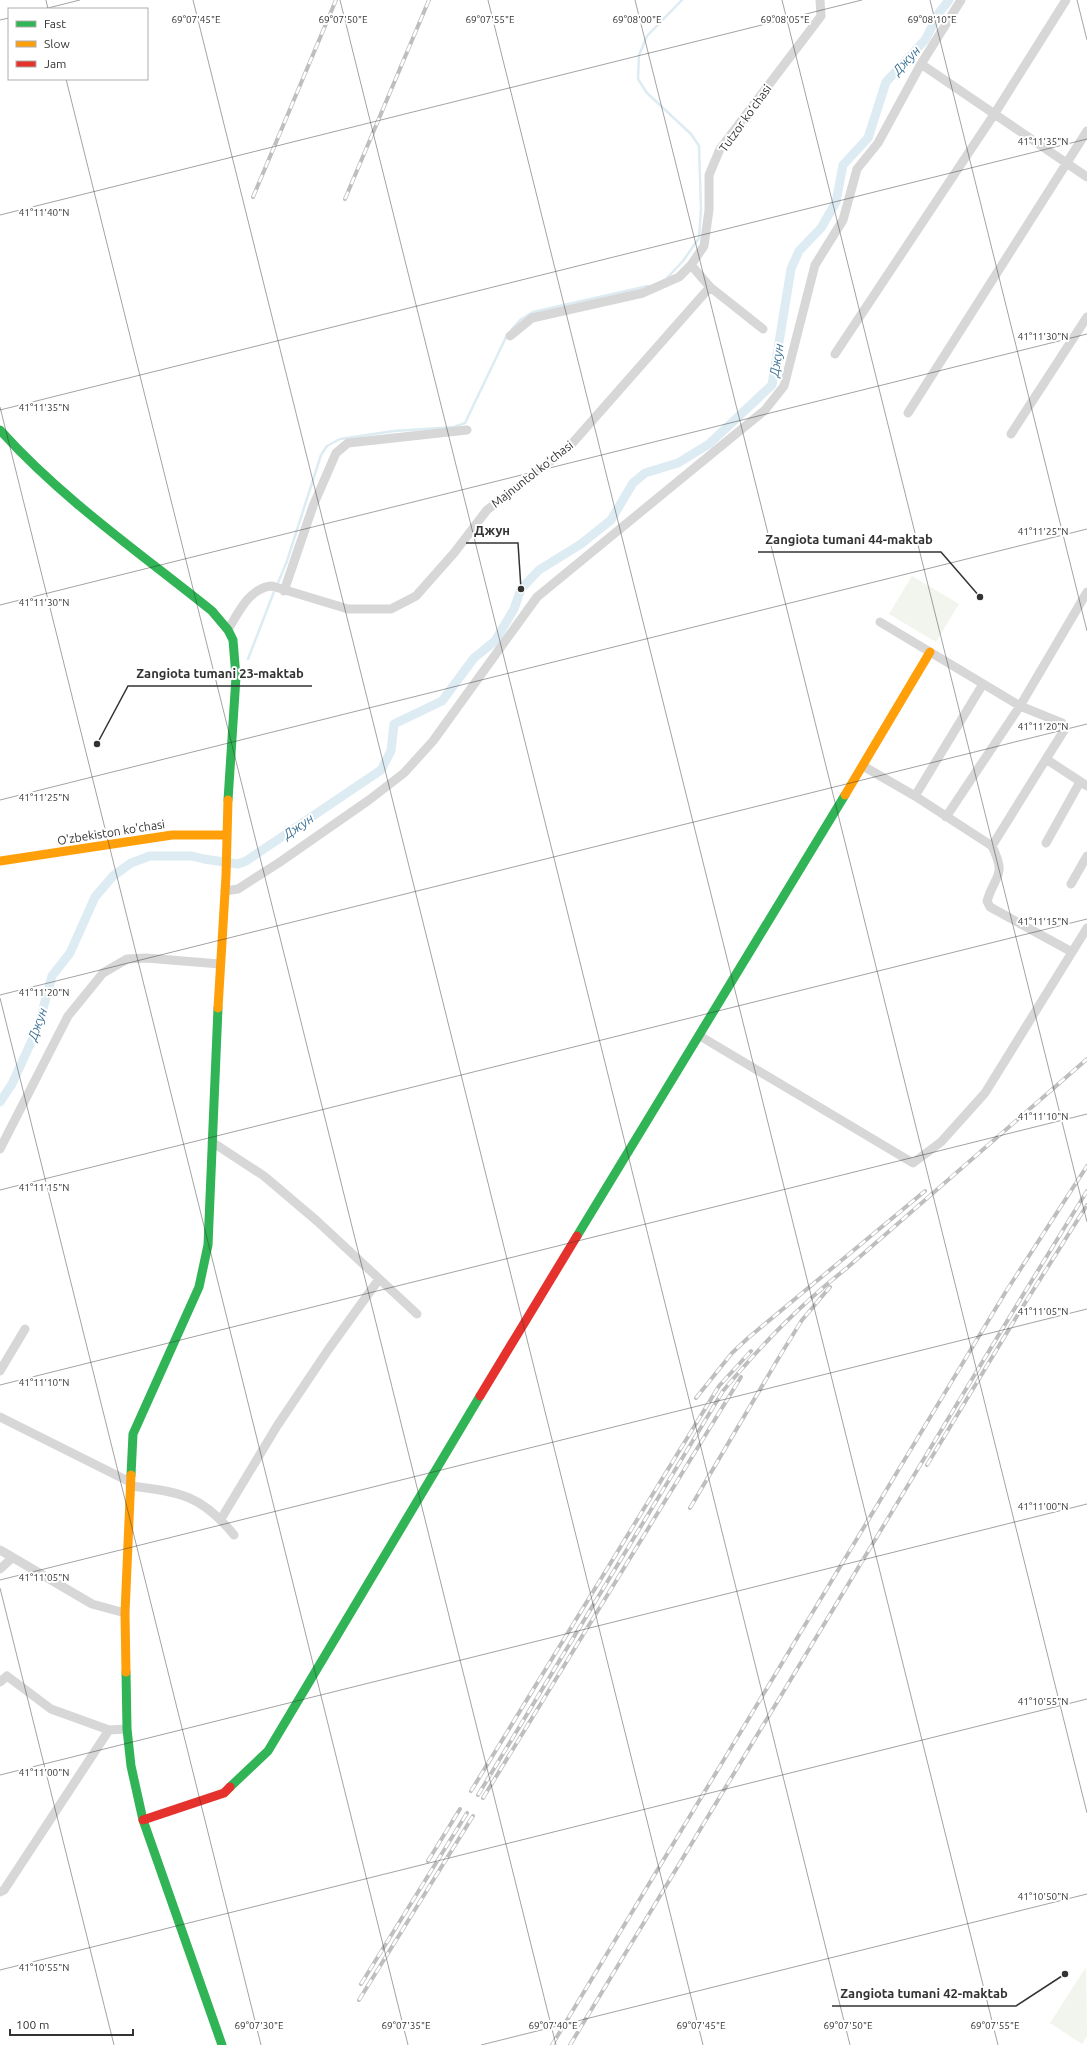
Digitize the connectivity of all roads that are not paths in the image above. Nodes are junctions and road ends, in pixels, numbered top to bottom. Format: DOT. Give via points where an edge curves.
graph roads {
  1 [pos="820,0"];
  2 [pos="961,0"];
  3 [pos="1066,0"];
  4 [pos="921,64"];
  5 [pos="995,113"];
  6 [pos="1087,131"];
  7 [pos="1065,164"];
  8 [pos="1087,177"];
  9 [pos="691,265"];
  10 [pos="710,287"];
  11 [pos="1087,316"];
  12 [pos="763,329"];
  13 [pos="510,336"];
  14 [pos="835,354"];
  15 [pos="908,413"];
  16 [pos="0,430"];
  17 [pos="467,430"];
  18 [pos="1011,434"];
  19 [pos="279,589"];
  20 [pos="1087,592"];
  21 [pos="880,622"];
  22 [pos="228,630"];
  23 [pos="930,652"];
  24 [pos="983,684"];
  25 [pos="1020,706"];
  26 [pos="1046,759"];
  27 [pos="863,766"];
  28 [pos="1084,784"];
  29 [pos="915,796"];
  30 [pos="946,817"];
  31 [pos="226,835"];
  32 [pos="1046,843"];
  33 [pos="992,846"];
  34 [pos="1087,856"];
  35 [pos="0,861"];
  36 [pos="1071,884"];
  37 [pos="225,891"];
  38 [pos="1087,928"];
  39 [pos="1072,952"];
  40 [pos="220,964"];
  41 [pos="700,1036"];
  42 [pos="212,1142"];
  43 [pos="0,1149"];
  44 [pos="379,1279"];
  45 [pos="416,1314"];
  46 [pos="25,1329"];
  47 [pos="0,1372"];
  48 [pos="0,1417"];
  49 [pos="130,1484"];
  50 [pos="221,1519"];
  51 [pos="234,1535"];
  52 [pos="0,1550"];
  53 [pos="12,1558"];
  54 [pos="0,1569"];
  55 [pos="125,1613"];
  56 [pos="0,1682"];
  57 [pos="128,1729"];
  58 [pos="109,1730"];
  59 [pos="144,1820"];
  60 [pos="0,1892"];
  61 [pos="222,2045"];
  1 -- 9 [label="street, Tutzor ko‘chasi" via="821,16 720,149 709,175 709,210 704,246"];
  2 -- 4 [label="street"];
  3 -- 5 [label="street"];
  4 -- 5 [label="street"];
  4 -- 37 [label="street" via="878,143 857,169 843,220 815,265 784,386 765,410 537,597 433,741 404,773 280,862 238,889"];
  5 -- 7 [label="street"];
  5 -- 14 [label="street"];
  6 -- 7 [label="street"];
  7 -- 8 [label="street"];
  7 -- 15 [label="street"];
  9 -- 10 [label="street"];
  9 -- 13 [label="street, Tutzor ko‘chasi" via="679,276 643,294 532,318"];
  10 -- 12 [label="street"];
  10 -- 19 [label="street, Majnuntol ko‘chasi" via="569,447 487,510 416,596 391,609 348,609"];
  11 -- 18 [label="street"];
  16 -- 22 [label="main road" via="20,452 72,498 212,611"];
  17 -- 19 [label="street" via="348,443 336,453"];
  19 -- 22 [label="street" via="265,586 244,603"];
  20 -- 25 [label="street"];
  21 -- 23 [label="street"];
  22 -- 31 [label="main road" via="233,640 236,677"];
  23 -- 24 [label="street"];
  23 -- 27 [label="main road"];
  24 -- 25 [label="street"];
  24 -- 29 [label="street"];
  25 -- 26 [label="street" via="1065,726"];
  25 -- 30 [label="street"];
  26 -- 28 [label="street"];
  26 -- 33 [label="street"];
  27 -- 29 [label="street"];
  27 -- 41 [label="main road"];
  28 -- 32 [label="street"];
  29 -- 30 [label="street"];
  30 -- 33 [label="street"];
  31 -- 35 [label="main road, O'zbekiston ko'chasi" via="172,834"];
  31 -- 37 [label="main road"];
  33 -- 39 [label="street" via="1000,869 987,901 990,907"];
  34 -- 36 [label="street"];
  37 -- 40 [label="main road"];
  38 -- 39 [label="street"];
  39 -- 41 [label="street" via="985,1093 941,1142 913,1163"];
  40 -- 42 [label="main road"];
  40 -- 43 [label="street" via="146,958 127,959 103,973 68,1016"];
  41 -- 59 [label="main road" via="533,1307 268,1751 224,1793"];
  42 -- 44 [label="street" via="264,1176"];
  42 -- 49 [label="main road" via="208,1245 199,1287 133,1434"];
  44 -- 45 [label="street"];
  44 -- 50 [label="street" via="277,1426"];
  46 -- 47 [label="street"];
  48 -- 49 [label="street"];
  49 -- 50 [label="street" via="182,1494 199,1501"];
  49 -- 55 [label="main road"];
  50 -- 51 [label="street"];
  52 -- 53 [label="street"];
  53 -- 54 [label="street"];
  53 -- 55 [label="street" via="92,1604"];
  55 -- 57 [label="main road"];
  56 -- 58 [label="street" via="7,1676 51,1709"];
  57 -- 58 [label="street"];
  57 -- 59 [label="main road" via="131,1766"];
  58 -- 60 [label="street" via="4,1890"];
  59 -- 61 [label="main road"];
}
